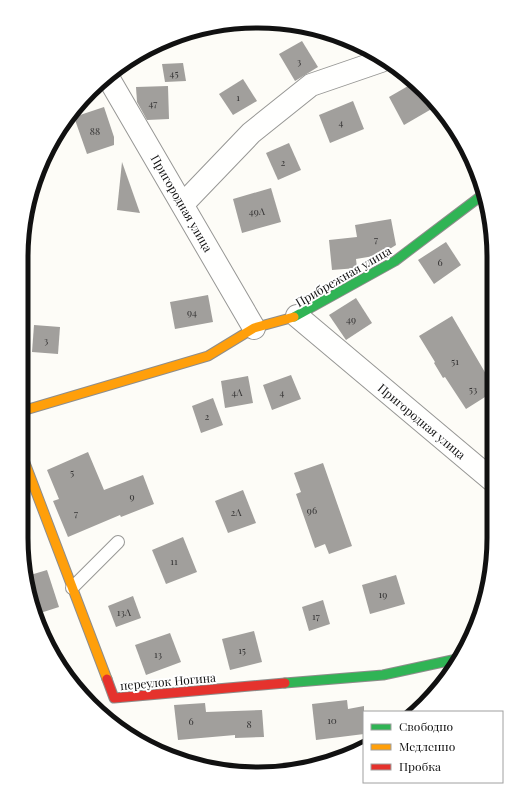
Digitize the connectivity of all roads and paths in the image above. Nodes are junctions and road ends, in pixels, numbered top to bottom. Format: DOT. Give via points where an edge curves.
graph roads {
  1 [pos="377,62"];
  2 [pos="110,81"];
  3 [pos="479,198"];
  4 [pos="183,204"];
  5 [pos="297,316"];
  6 [pos="254,328"];
  7 [pos="28,409"];
  8 [pos="28,471"];
  9 [pos="487,476"];
  10 [pos="118,542"];
  11 [pos="72,588"];
  12 [pos="451,660"];
  1 -- 4 [label="street" via="311,85 251,133"];
  2 -- 4 [label="street, Пригородная улица"];
  3 -- 5 [label="street, Прибрежная улица" via="395,261"];
  4 -- 6 [label="street, Пригородная улица"];
  5 -- 6 [label="street, Прибрежная улица"];
  5 -- 9 [label="street, Пригородная улица"];
  6 -- 7 [label="street, Прибрежная улица" via="208,356"];
  8 -- 11 [label="street, переулок Ногина"];
  10 -- 11 [label="lane"];
  11 -- 12 [label="street, переулок Ногина" via="114,698 383,675"];
}
